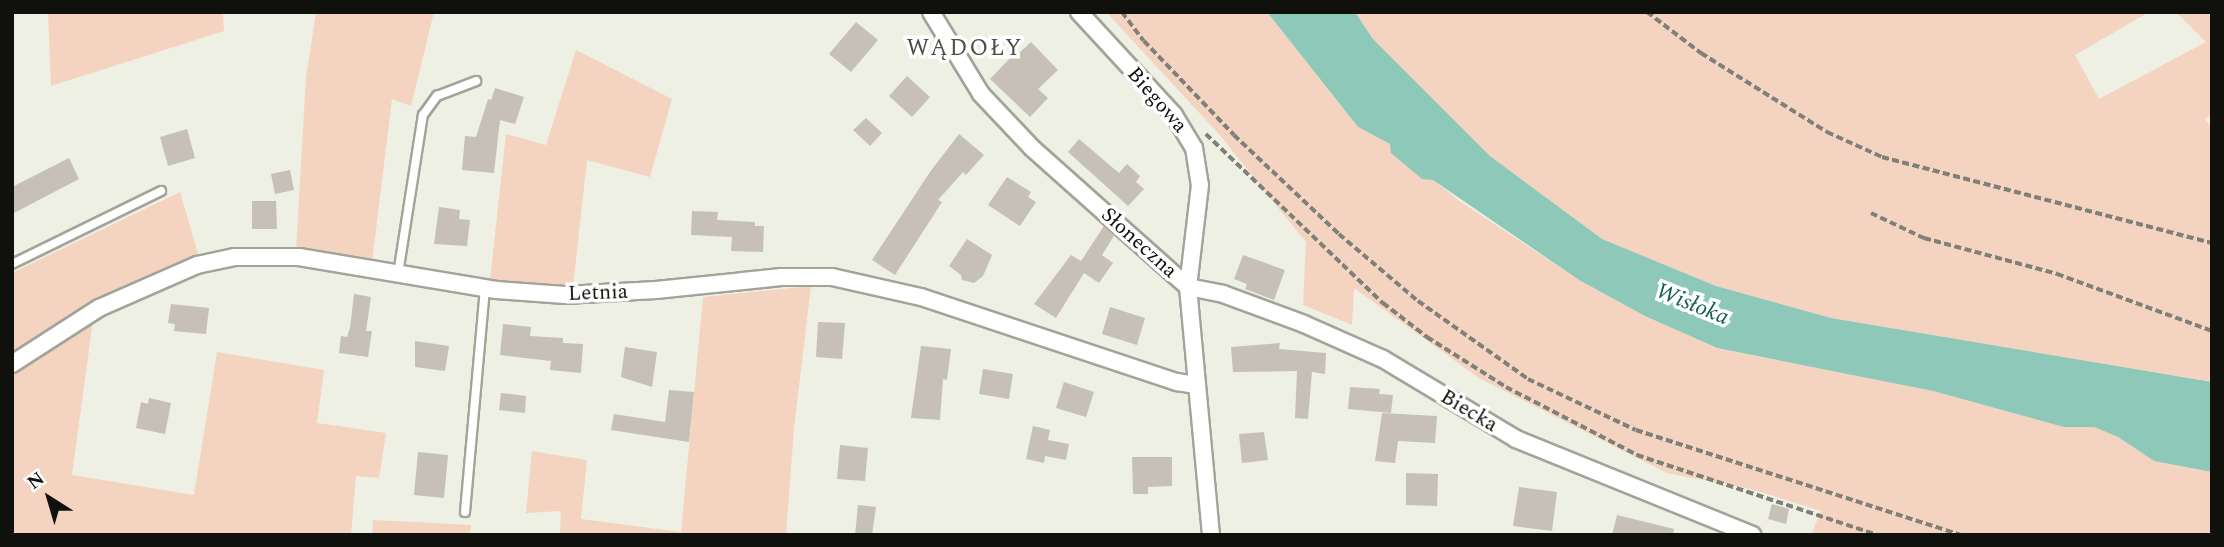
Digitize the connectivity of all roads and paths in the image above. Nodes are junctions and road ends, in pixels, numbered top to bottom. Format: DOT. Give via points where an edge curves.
graph roads {
  1 [pos="931,12"];
  2 [pos="1079,12"];
  3 [pos="1122,12"];
  4 [pos="1647,12"];
  5 [pos="476,81"];
  6 [pos="1206,134"];
  7 [pos="161,191"];
  8 [pos="1871,213"];
  9 [pos="2212,243"];
  10 [pos="12,264"];
  11 [pos="398,274"];
  12 [pos="1188,287"];
  13 [pos="485,289"];
  14 [pos="2212,331"];
  15 [pos="12,364"];
  16 [pos="1197,385"];
  17 [pos="465,512"];
  18 [pos="1210,535"];
  19 [pos="1752,535"];
  20 [pos="1877,535"];
  21 [pos="1961,535"];
  1 -- 12 [label="street, Słoneczna" via="981,94 1032,148"];
  2 -- 12 [label="street, Biegowa" via="1168,108 1194,148 1200,185"];
  3 -- 21 [label="path" via="1216,117 1339,234 1418,301 1528,379 1636,430"];
  4 -- 9 [label="path" via="1701,53 1827,132 1882,157"];
  5 -- 11 [label="lane" via="437,96 423,115"];
  6 -- 20 [label="path" via="1383,303 1506,387 1637,455"];
  7 -- 10 [label="lane"];
  8 -- 14 [label="path" via="1924,238 2057,274"];
  11 -- 13 [label="street, Letnia"];
  11 -- 15 [label="street, Letnia" via="299,257 235,257 197,265 99,308"];
  12 -- 16 [label="street, Słoneczna"];
  12 -- 19 [label="street, Biecka" via="1223,294 1304,324 1382,359 1516,439"];
  13 -- 16 [label="street, Letnia" via="565,295 832,277 921,297"];
  13 -- 17 [label="lane"];
  16 -- 18 [label="street, Słoneczna"];
}
